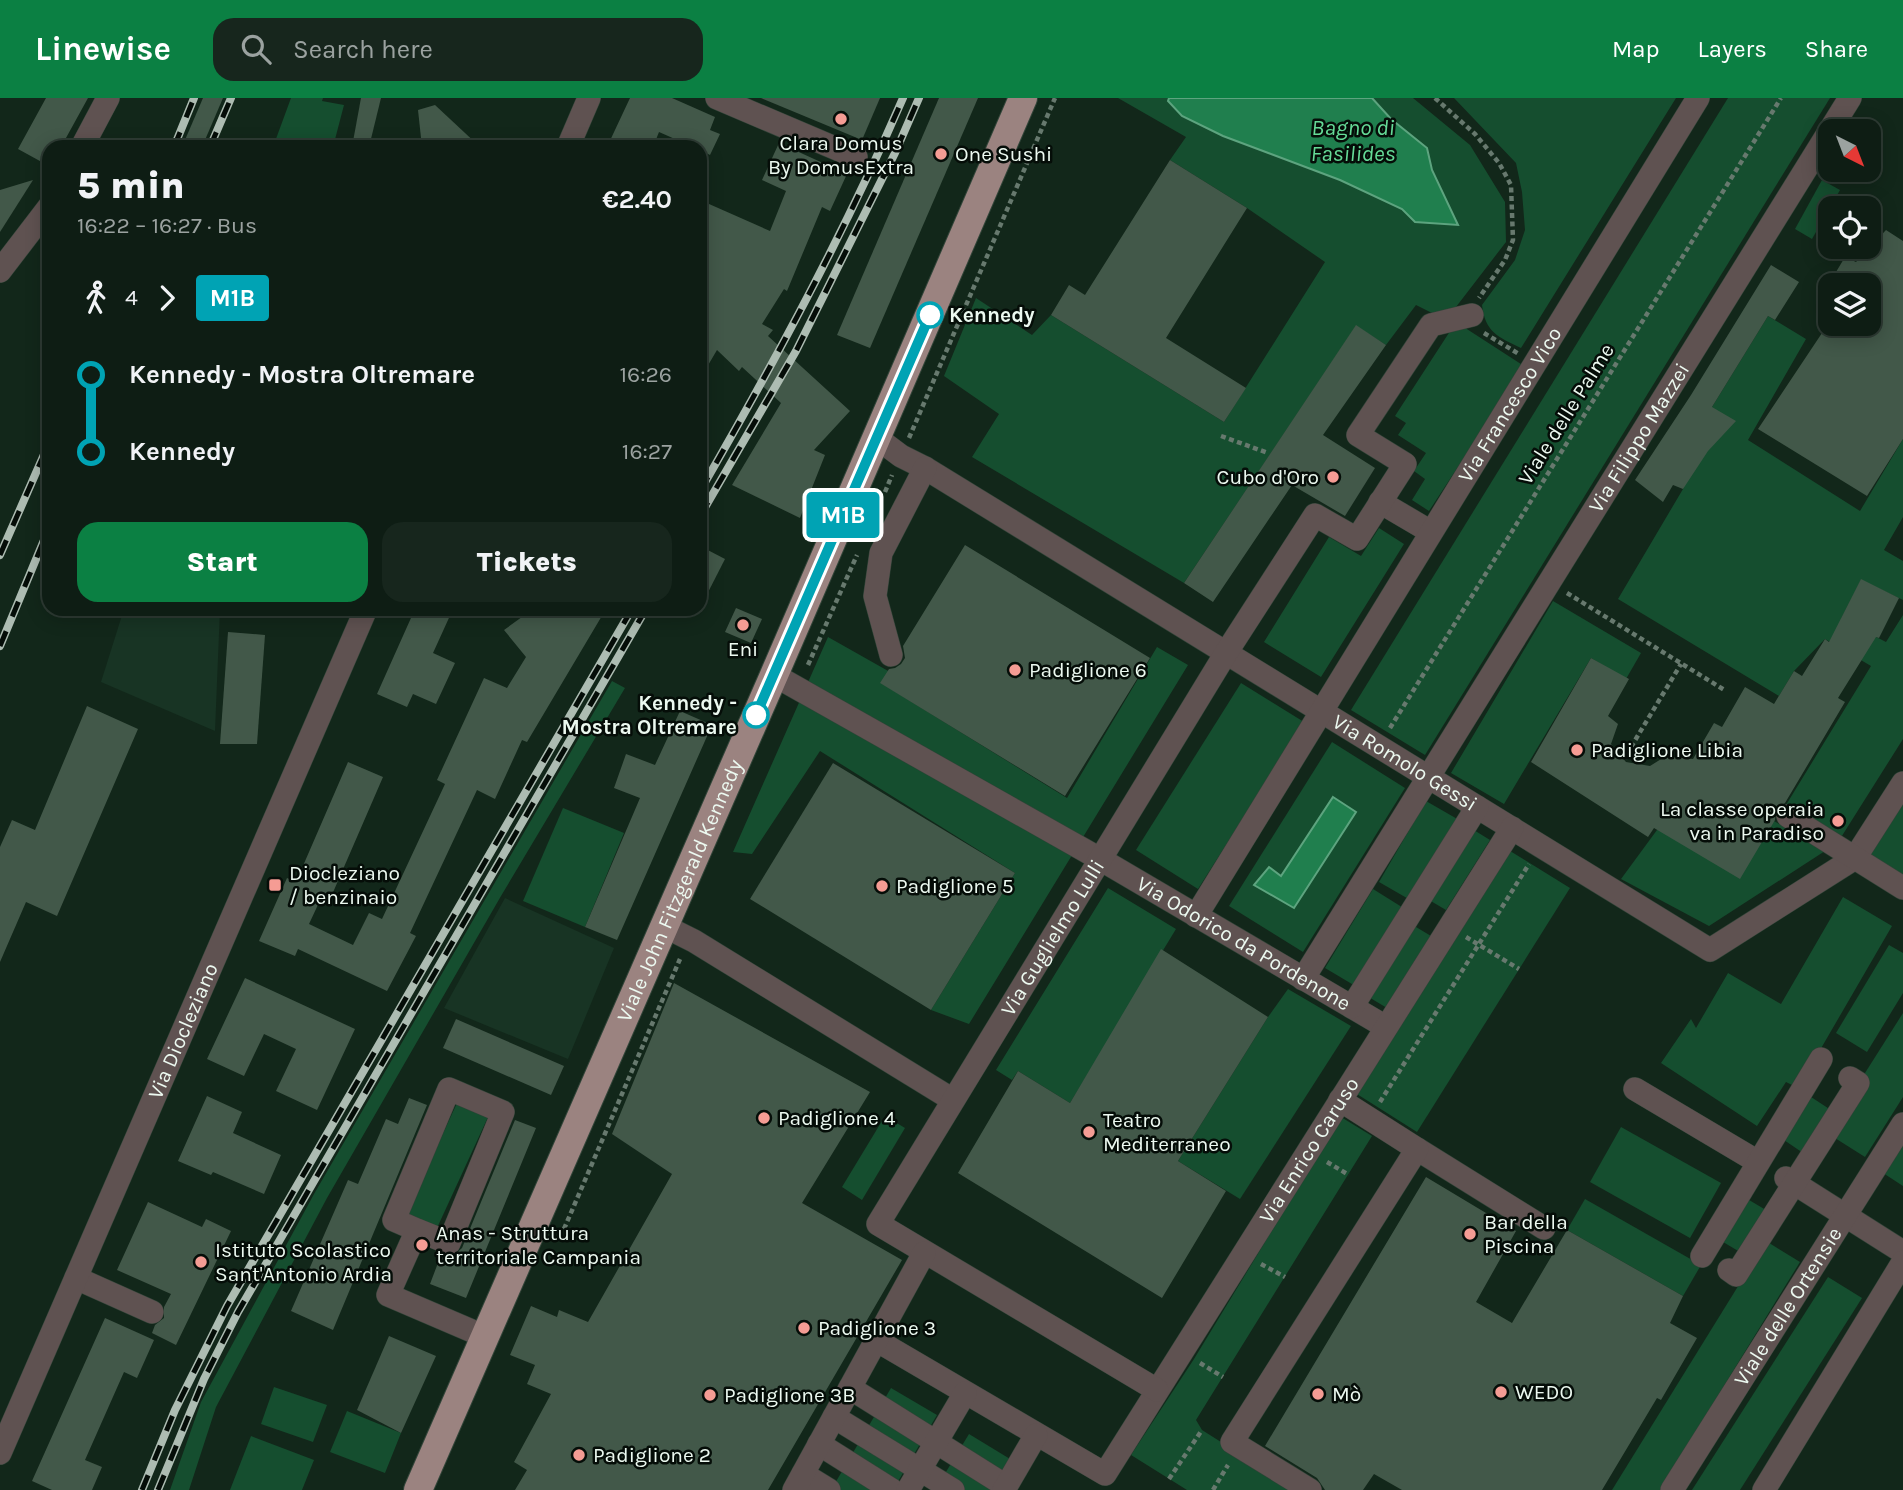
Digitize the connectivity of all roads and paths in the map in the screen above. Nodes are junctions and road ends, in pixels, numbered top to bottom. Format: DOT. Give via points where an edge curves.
graph roads {
  1 [pos="108,98"];
  2 [pos="589,98"];
  3 [pos="1023,98"];
  4 [pos="1055,98"];
  5 [pos="1435,98"];
  6 [pos="1698,98"];
  7 [pos="1781,98"];
  8 [pos="1850,98"];
  9 [pos="731,101"];
  10 [pos="86,140"];
  11 [pos="571,140"];
  12 [pos="856,158"];
  13 [pos="42,216"];
  14 [pos="1,271"];
  15 [pos="1472,315"];
  16 [pos="1535,363"];
  17 [pos="1222,436"];
  18 [pos="877,438"];
  19 [pos="1268,453"];
  20 [pos="901,456"];
  21 [pos="925,468"];
  22 [pos="885,492"];
  23 [pos="1380,502"];
  24 [pos="1431,532"];
  25 [pos="858,553"];
  26 [pos="1548,582"];
  27 [pos="363,616"];
  28 [pos="1226,653"];
  29 [pos="891,655"];
  30 [pos="1681,664"];
  31 [pos="786,682"];
  32 [pos="1726,691"];
  33 [pos="1321,711"];
  34 [pos="1379,747"];
  35 [pos="1632,747"];
  36 [pos="1429,777"];
  37 [pos="1903,784"];
  38 [pos="1477,807"];
  39 [pos="1788,816"];
  40 [pos="1512,828"];
  41 [pos="1855,858"];
  42 [pos="1100,859"];
  43 [pos="1530,863"];
  44 [pos="1903,887"];
  45 [pos="1196,916"];
  46 [pos="664,926"];
  47 [pos="1449,926"];
  48 [pos="689,938"];
  49 [pos="1479,944"];
  50 [pos="1519,969"];
  51 [pos="1303,979"];
  52 [pos="1352,1007"];
  53 [pos="1386,1027"];
  54 [pos="1635,1089"];
  55 [pos="953,1100"];
  56 [pos="1340,1100"];
  57 [pos="1377,1107"];
  58 [pos="1903,1124"];
  59 [pos="1417,1149"];
  60 [pos="1324,1160"];
  61 [pos="1775,1172"];
  62 [pos="1349,1175"];
  63 [pos="1846,1215"];
  64 [pos="564,1228"];
  65 [pos="1544,1228"];
  66 [pos="417,1230"];
  67 [pos="1903,1252"];
  68 [pos="924,1253"];
  69 [pos="1257,1262"];
  70 [pos="1903,1262"];
  71 [pos="1285,1277"];
  72 [pos="76,1278"];
  73 [pos="152,1312"];
  74 [pos="485,1337"];
  75 [pos="876,1339"];
  76 [pos="1194,1359"];
  77 [pos="1223,1377"];
  78 [pos="850,1388"];
  79 [pos="1157,1390"];
  80 [pos="965,1392"];
  81 [pos="834,1417"];
  82 [pos="1202,1430"];
  83 [pos="1036,1435"];
  84 [pos="936,1442"];
  85 [pos="819,1444"];
  86 [pos="1231,1452"];
  87 [pos="0,1453"];
  88 [pos="920,1470"];
  89 [pos="1169,1479"];
  90 [pos="798,1482"];
  91 [pos="1005,1488"];
  92 [pos="418,1490"];
  93 [pos="829,1490"];
  94 [pos="892,1490"];
  95 [pos="908,1490"];
  96 [pos="953,1490"];
  97 [pos="1213,1490"];
  98 [pos="1310,1490"];
  99 [pos="1672,1490"];
  100 [pos="1763,1490"];
  1 -- 10 [label="street"];
  2 -- 11 [label="street"];
  3 -- 18 [label="main road, Viale John Fitzgerald Kennedy"];
  4 -- 20 [label="path"];
  5 -- 15 [label="path" via="1475,134 1511,185 1513,240 1506,260 1480,292"];
  6 -- 16 [label="street, Via Francesco Vico"];
  7 -- 34 [label="path, Viale delle Palme"];
  8 -- 26 [label="street, Via Filippo Mazzei"];
  9 -- 12 [label="street"];
  13 -- 14 [label="street"];
  15 -- 16 [label="path" via="1484,333"];
  15 -- 23 [label="street" via="1430,326 1358,435 1405,464"];
  16 -- 24 [label="street, Via Francesco Vico"];
  17 -- 19 [label="path"];
  18 -- 20 [label="street, Via Romolo Gessi"];
  18 -- 31 [label="main road, Viale John Fitzgerald Kennedy"];
  20 -- 21 [label="street, Via Romolo Gessi"];
  20 -- 22 [label="path"];
  21 -- 28 [label="street, Via Romolo Gessi"];
  21 -- 29 [label="street" via="881,553 875,596"];
  23 -- 24 [label="street"];
  23 -- 28 [label="street, Via Guglielmo Lulli" via="1357,539 1315,515"];
  24 -- 33 [label="street, Via Francesco Vico"];
  25 -- 31 [label="path"];
  26 -- 30 [label="path"];
  26 -- 36 [label="street, Via Filippo Mazzei"];
  27 -- 72 [label="street, Via Diocleziano"];
  28 -- 33 [label="street, Via Romolo Gessi"];
  28 -- 42 [label="street, Via Guglielmo Lulli"];
  30 -- 32 [label="path"];
  30 -- 35 [label="path"];
  31 -- 42 [label="street, Via Odorico da Pordenone"];
  31 -- 46 [label="main road, Viale John Fitzgerald Kennedy"];
  33 -- 34 [label="street, Via Romolo Gessi"];
  33 -- 45 [label="street, Via Francesco Vico"];
  34 -- 36 [label="street, Via Romolo Gessi"];
  36 -- 38 [label="street, Via Romolo Gessi"];
  36 -- 51 [label="street, Via Filippo Mazzei"];
  37 -- 41 [label="street, Via Romolo Gessi"];
  38 -- 40 [label="street, Via Romolo Gessi"];
  38 -- 52 [label="street"];
  39 -- 41 [label="street"];
  40 -- 41 [label="street, Via Romolo Gessi" via="1614,901 1710,950"];
  40 -- 47 [label="street, Via Enrico Caruso"];
  41 -- 44 [label="street"];
  42 -- 45 [label="street, Via Odorico da Pordenone"];
  42 -- 55 [label="street, Via Guglielmo Lulli"];
  43 -- 49 [label="path"];
  45 -- 51 [label="street, Via Odorico da Pordenone"];
  46 -- 48 [label="street"];
  46 -- 74 [label="main road, Viale John Fitzgerald Kennedy"];
  47 -- 49 [label="path"];
  47 -- 53 [label="street, Via Enrico Caruso"];
  48 -- 55 [label="street"];
  48 -- 64 [label="path"];
  49 -- 50 [label="path"];
  49 -- 57 [label="path"];
  51 -- 52 [label="street, Via Odorico da Pordenone"];
  52 -- 53 [label="street, Via Odorico da Pordenone"];
  53 -- 56 [label="street, Via Enrico Caruso"];
  54 -- 61 [label="street"];
  55 -- 68 [label="street, Via Guglielmo Lulli" via="878,1224"];
  56 -- 59 [label="street"];
  56 -- 79 [label="street, Via Enrico Caruso"];
  58 -- 63 [label="street, Viale delle Ortensie"];
  59 -- 65 [label="street"];
  59 -- 86 [label="street"];
  60 -- 62 [label="path"];
  61 -- 61 [label="street" via="1736,1275 1715,1263"];
  61 -- 61 [label="street" via="1858,1083 1835,1068"];
  61 -- 63 [label="street"];
  63 -- 67 [label="street"];
  63 -- 99 [label="street, Viale delle Ortensie"];
  66 -- 66 [label="street" via="449,1243 503,1112 449,1089 394,1220"];
  66 -- 74 [label="street" via="388,1295"];
  68 -- 75 [label="street"];
  68 -- 79 [label="street"];
  69 -- 71 [label="path"];
  70 -- 100 [label="street"];
  72 -- 73 [label="street"];
  72 -- 87 [label="street, Via Diocleziano"];
  74 -- 92 [label="main road, Viale John Fitzgerald Kennedy"];
  75 -- 78 [label="street"];
  75 -- 80 [label="street"];
  76 -- 77 [label="path"];
  78 -- 81 [label="street"];
  78 -- 84 [label="street"];
  79 -- 83 [label="street, Via Enrico Caruso" via="1105,1474"];
  80 -- 83 [label="street"];
  80 -- 84 [label="street"];
  81 -- 85 [label="street"];
  81 -- 88 [label="street"];
  82 -- 89 [label="path"];
  83 -- 91 [label="street"];
  84 -- 88 [label="street"];
  84 -- 91 [label="street"];
  85 -- 90 [label="street"];
  85 -- 94 [label="street"];
  86 -- 97 [label="path"];
  86 -- 98 [label="street"];
  88 -- 95 [label="street"];
  88 -- 96 [label="street"];
  90 -- 93 [label="street"];
}
